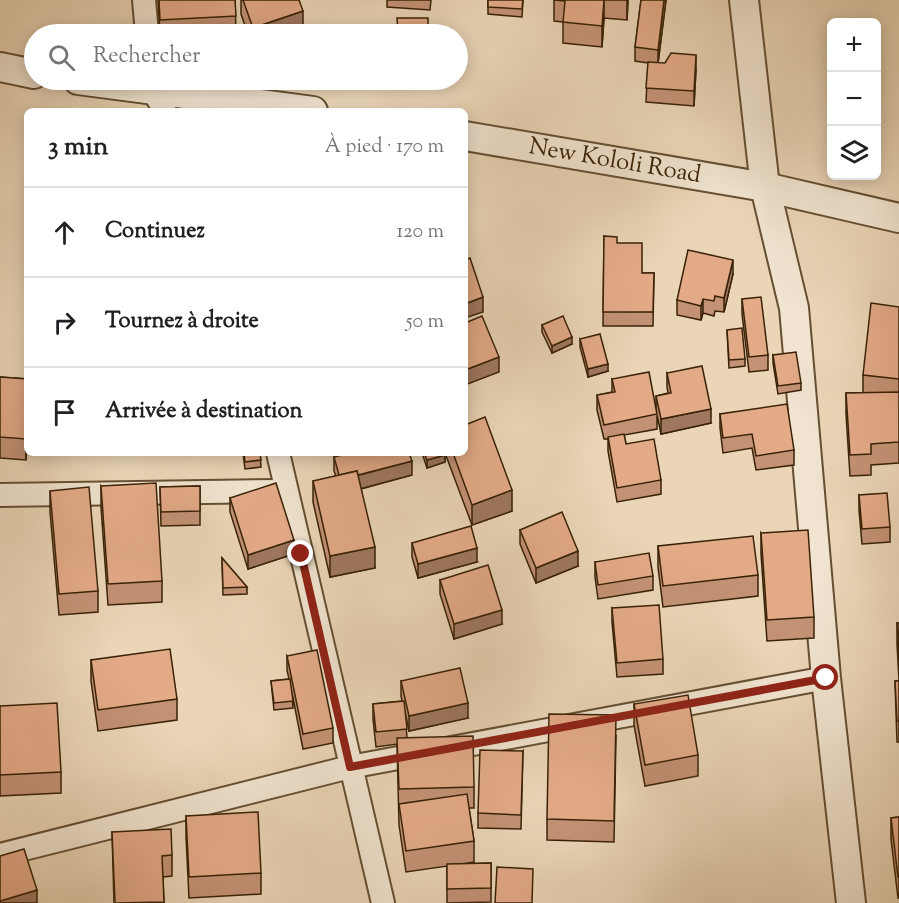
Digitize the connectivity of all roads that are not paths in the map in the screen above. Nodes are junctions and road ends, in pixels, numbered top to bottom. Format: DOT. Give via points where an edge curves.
graph roads {
  1 [pos="144,0"];
  2 [pos="744,0"];
  3 [pos="146,24"];
  4 [pos="0,67"];
  5 [pos="24,72"];
  6 [pos="138,90"];
  7 [pos="156,93"];
  8 [pos="287,108"];
  9 [pos="468,137"];
  10 [pos="765,187"];
  11 [pos="899,218"];
  12 [pos="279,456"];
  13 [pos="286,491"];
  14 [pos="0,495"];
  15 [pos="826,678"];
  16 [pos="350,767"];
  17 [pos="0,855"];
  18 [pos="383,903"];
  19 [pos="851,903"];
  1 -- 3 [label="street"];
  2 -- 10 [label="street"];
  4 -- 5 [label="street"];
  6 -- 7 [label="street"];
  7 -- 8 [label="street"];
  9 -- 10 [label="street, New Kololi Road"];
  10 -- 11 [label="street, New Kololi Road"];
  10 -- 15 [label="street" via="794,308"];
  12 -- 13 [label="street"];
  13 -- 14 [label="street"];
  13 -- 16 [label="street"];
  15 -- 16 [label="street"];
  15 -- 19 [label="street"];
  16 -- 17 [label="street"];
  16 -- 18 [label="street"];
}
